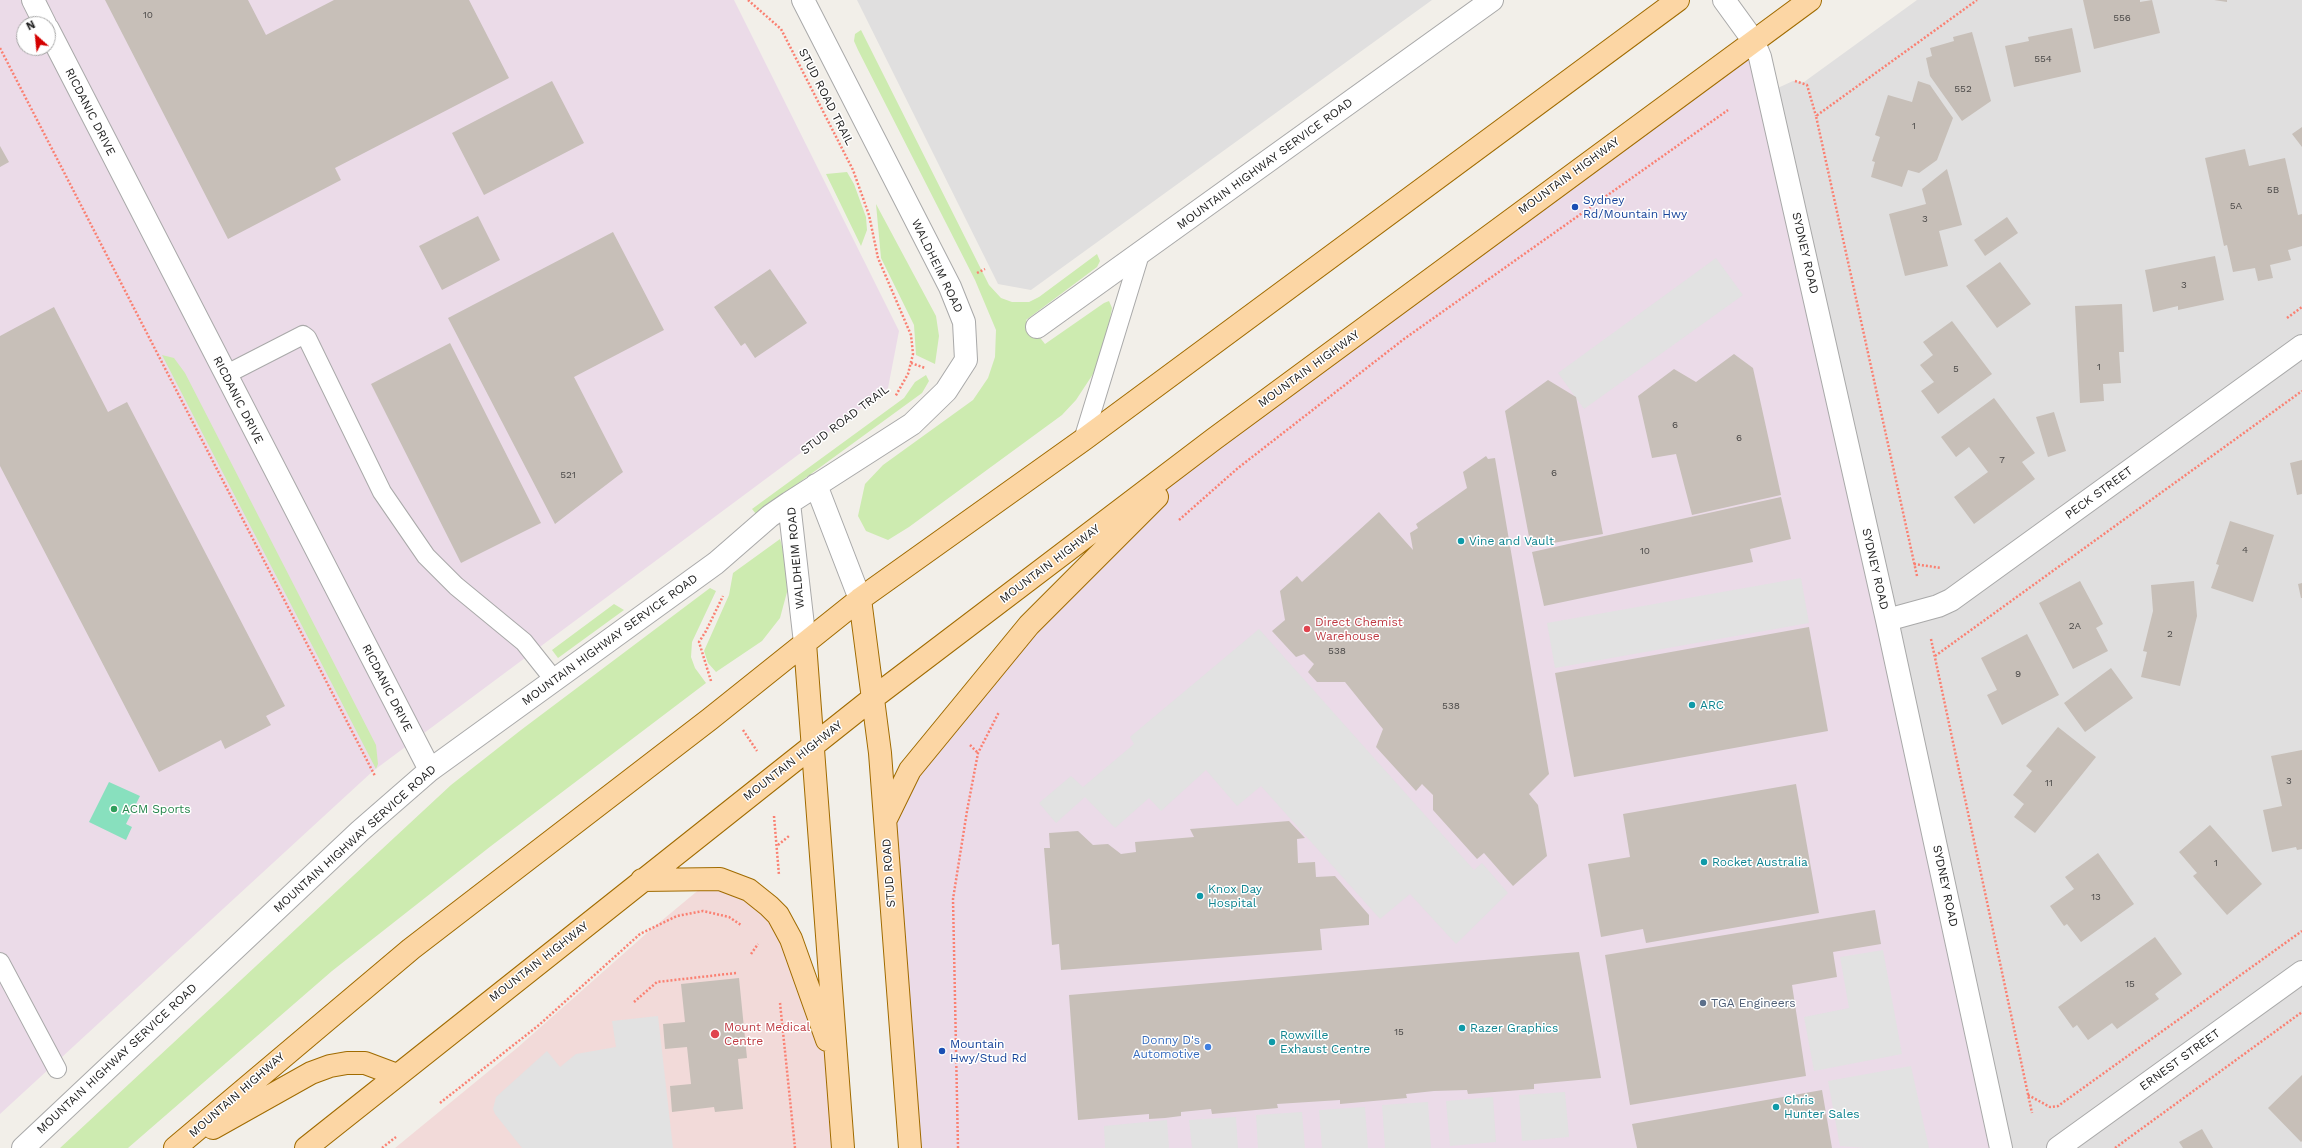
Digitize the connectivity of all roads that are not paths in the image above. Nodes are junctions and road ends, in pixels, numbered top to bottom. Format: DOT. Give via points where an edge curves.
graph roads {
  1 [pos="33,0"];
  2 [pos="803,0"];
  3 [pos="1492,0"];
  4 [pos="1678,0"];
  5 [pos="1724,0"];
  6 [pos="1810,0"];
  7 [pos="41,16"];
  8 [pos="1753,40"];
  9 [pos="56,45"];
  10 [pos="1140,254"];
  11 [pos="1038,327"];
  12 [pos="2302,346"];
  13 [pos="226,375"];
  14 [pos="1214,439"];
  15 [pos="1083,440"];
  16 [pos="816,485"];
  17 [pos="789,503"];
  18 [pos="860,599"];
  19 [pos="1887,620"];
  20 [pos="805,643"];
  21 [pos="555,681"];
  22 [pos="873,698"];
  23 [pos="812,746"];
  24 [pos="430,770"];
  25 [pos="885,819"];
  26 [pos="642,880"];
  27 [pos="0,962"];
  28 [pos="2302,972"];
  29 [pos="836,1065"];
  30 [pos="57,1069"];
  31 [pos="397,1074"];
  32 [pos="23,1148"];
  33 [pos="176,1148"];
  34 [pos="306,1148"];
  35 [pos="843,1148"];
  36 [pos="910,1148"];
  37 [pos="2001,1148"];
  38 [pos="2058,1148"];
  1 -- 7 [label="street"];
  2 -- 16 [label="street, WALDHEIM ROAD" via="950,287 964,322 966,360 946,391 912,424"];
  3 -- 10 [label="street, MOUNTAIN HIGHWAY SERVICE ROAD"];
  4 -- 15 [label="main road, MOUNTAIN HIGHWAY"];
  5 -- 8 [label="street, SYDNEY ROAD"];
  6 -- 8 [label="main road, MOUNTAIN HIGHWAY"];
  8 -- 14 [label="main road, MOUNTAIN HIGHWAY"];
  8 -- 19 [label="street, SYDNEY ROAD" via="1769,92"];
  9 -- 13 [label="street, RICDANIC DRIVE"];
  10 -- 11 [label="street, MOUNTAIN HIGHWAY SERVICE ROAD"];
  10 -- 15 [label="lane"];
  12 -- 19 [label="street, PECK STREET" via="1951,600"];
  13 -- 21 [label="lane" via="303,335 307,338 382,492 426,556 456,586 524,642"];
  13 -- 24 [label="street, RICDANIC DRIVE"];
  14 -- 22 [label="main road, MOUNTAIN HIGHWAY"];
  14 -- 25 [label="main road" via="1030,625 910,770"];
  15 -- 18 [label="main road, MOUNTAIN HIGHWAY"];
  16 -- 17 [label="street, WALDHEIM ROAD"];
  16 -- 18 [label="street"];
  17 -- 20 [label="street, WALDHEIM ROAD"];
  17 -- 21 [label="street, MOUNTAIN HIGHWAY SERVICE ROAD" via="770,516 716,563"];
  18 -- 20 [label="main road, MOUNTAIN HIGHWAY"];
  18 -- 22 [label="main road, STUD ROAD"];
  19 -- 37 [label="street, SYDNEY ROAD"];
  20 -- 23 [label="main road"];
  20 -- 33 [label="main road, MOUNTAIN HIGHWAY" via="710,720 411,949"];
  21 -- 24 [label="street, MOUNTAIN HIGHWAY SERVICE ROAD"];
  22 -- 23 [label="main road, MOUNTAIN HIGHWAY"];
  22 -- 25 [label="main road, STUD ROAD"];
  23 -- 26 [label="main road, MOUNTAIN HIGHWAY"];
  23 -- 29 [label="main road"];
  24 -- 32 [label="street, MOUNTAIN HIGHWAY SERVICE ROAD" via="360,831"];
  25 -- 36 [label="main road, STUD ROAD"];
  26 -- 29 [label="main road" via="720,879 749,890 769,906 778,915 791,939"];
  26 -- 31 [label="main road, MOUNTAIN HIGHWAY"];
  27 -- 30 [label="lane"];
  28 -- 38 [label="street, ERNEST STREET"];
  29 -- 35 [label="main road"];
  31 -- 33 [label="main road" via="365,1063 330,1066 311,1073"];
  31 -- 34 [label="main road, MOUNTAIN HIGHWAY"];
}
